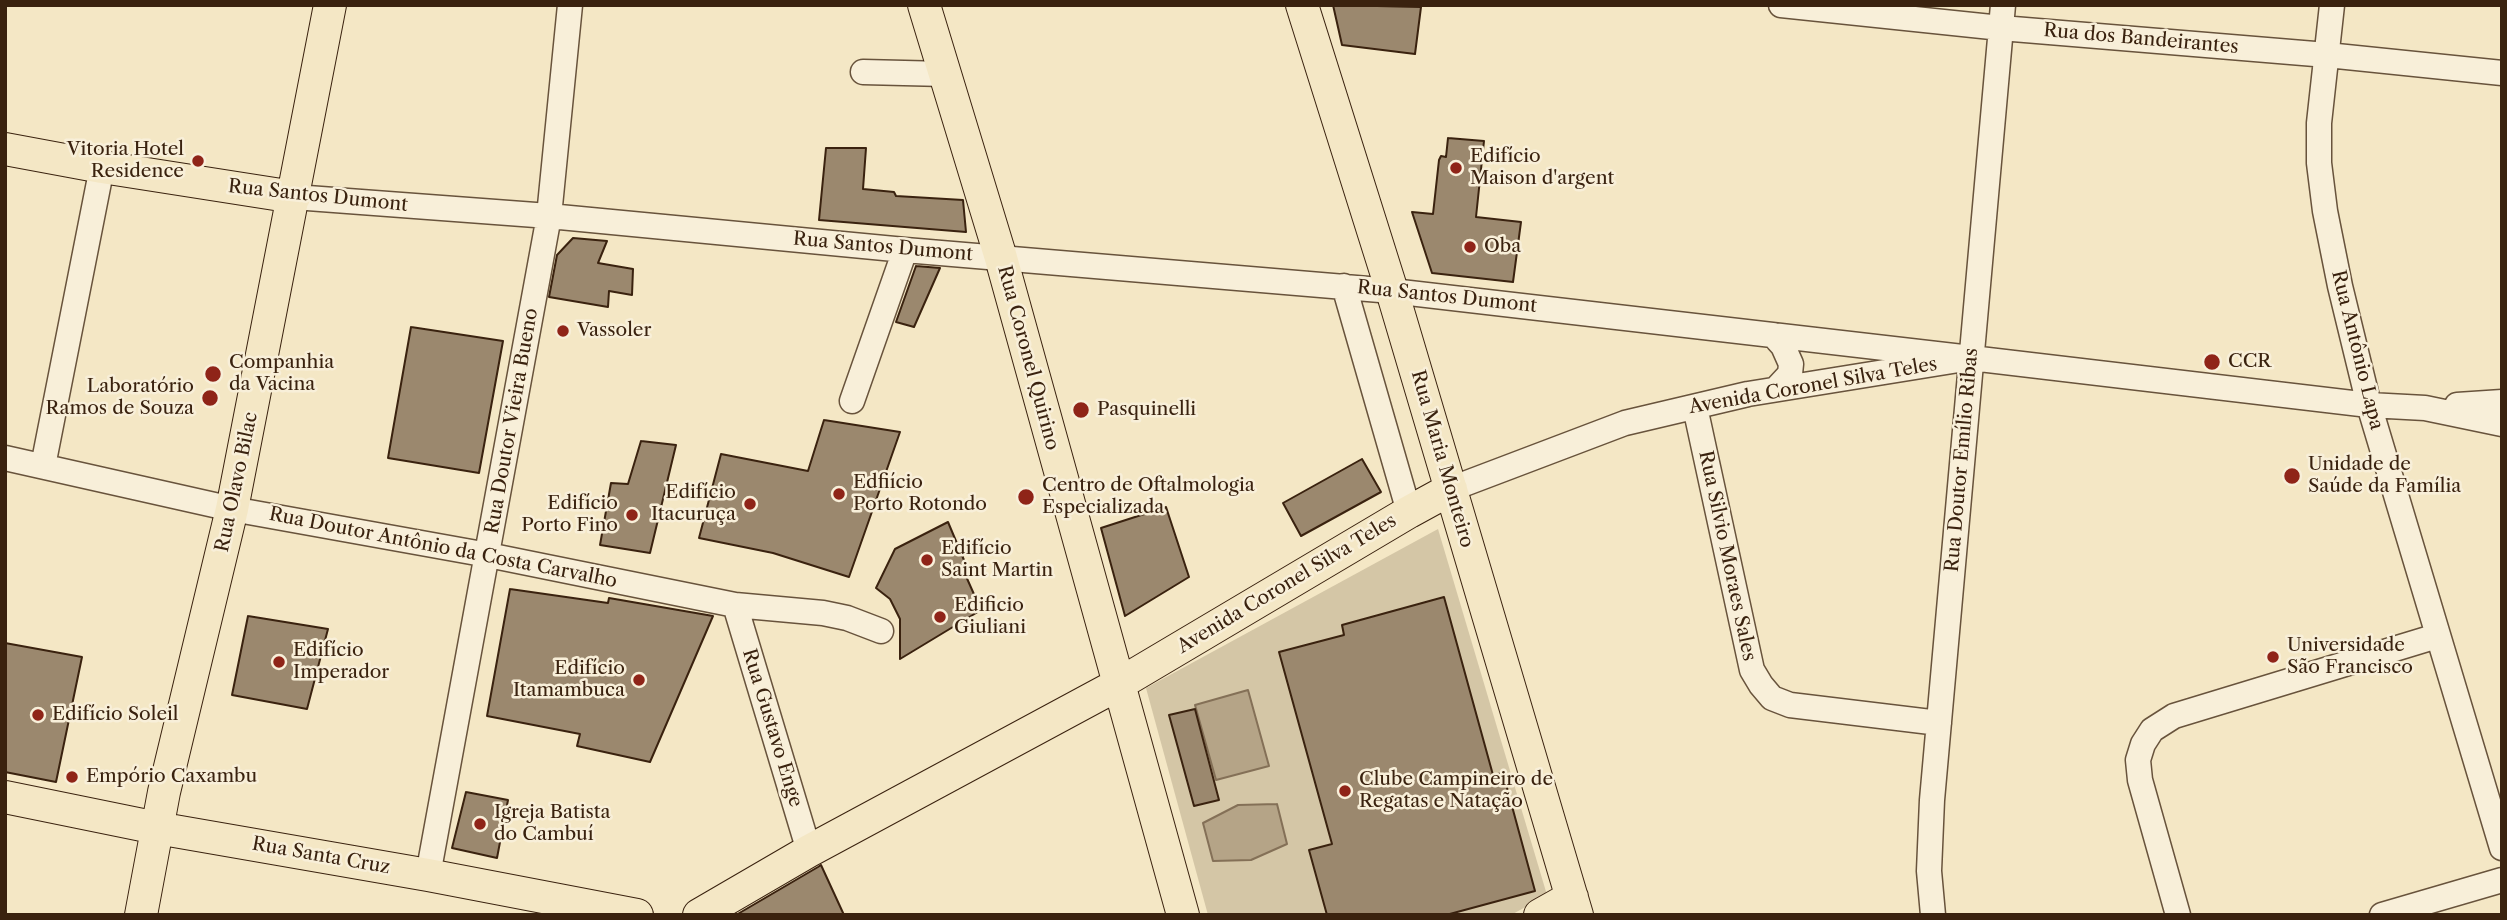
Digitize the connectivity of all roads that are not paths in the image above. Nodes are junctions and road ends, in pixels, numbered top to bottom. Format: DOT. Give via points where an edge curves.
graph roads {
  1 [pos="330,5"];
  2 [pos="570,5"];
  3 [pos="924,5"];
  4 [pos="1302,5"];
  5 [pos="1781,5"];
  6 [pos="2332,5"];
  7 [pos="2002,17"];
  8 [pos="2327,55"];
  9 [pos="863,72"];
  10 [pos="2502,72"];
  11 [pos="945,74"];
  12 [pos="5,149"];
  13 [pos="102,167"];
  14 [pos="294,197"];
  15 [pos="549,216"];
  16 [pos="905,250"];
  17 [pos="1001,257"];
  18 [pos="1344,286"];
  19 [pos="1392,291"];
  20 [pos="1773,335"];
  21 [pos="1970,358"];
  22 [pos="1776,389"];
  23 [pos="852,401"];
  24 [pos="2502,402"];
  25 [pos="2369,405"];
  26 [pos="1695,407"];
  27 [pos="2425,408"];
  28 [pos="2502,424"];
  29 [pos="5,458"];
  30 [pos="43,466"];
  31 [pos="1451,489"];
  32 [pos="232,509"];
  33 [pos="1409,512"];
  34 [pos="488,555"];
  35 [pos="735,605"];
  36 [pos="881,631"];
  37 [pos="2437,636"];
  38 [pos="1119,684"];
  39 [pos="1940,723"];
  40 [pos="5,797"];
  41 [pos="157,828"];
  42 [pos="2502,848"];
  43 [pos="809,851"];
  44 [pos="428,875"];
  45 [pos="2502,880"];
  46 [pos="1574,906"];
  47 [pos="141,915"];
  48 [pos="637,915"];
  49 [pos="699,915"];
  50 [pos="1182,915"];
  51 [pos="1540,915"];
  52 [pos="1933,915"];
  53 [pos="2178,915"];
  54 [pos="2382,915"];
  1 -- 14 [label="main road, Rua Olavo Bilac"];
  2 -- 15 [label="street, Rua Doutor Vieira Bueno"];
  3 -- 11 [label="main road, Rua Coronel Quirino"];
  4 -- 19 [label="main road, Rua Maria Monteiro"];
  5 -- 7 [label="street, Rua dos Bandeirantes"];
  6 -- 8 [label="street, Rua Antônio Lapa"];
  7 -- 8 [label="street, Rua dos Bandeirantes"];
  7 -- 21 [label="street, Rua Doutor Emílio Ribas"];
  8 -- 10 [label="street, Rua dos Bandeirantes"];
  8 -- 25 [label="street, Rua Antônio Lapa" via="2319,163 2340,286"];
  9 -- 11 [label="street"];
  11 -- 17 [label="main road, Rua Coronel Quirino"];
  12 -- 13 [label="main road, Rua Santos Dumont"];
  13 -- 14 [label="main road, Rua Santos Dumont"];
  13 -- 30 [label="street"];
  14 -- 15 [label="street, Rua Santos Dumont"];
  14 -- 32 [label="main road, Rua Olavo Bilac"];
  15 -- 16 [label="street, Rua Santos Dumont"];
  15 -- 34 [label="street, Rua Doutor Vieira Bueno"];
  16 -- 17 [label="street, Rua Santos Dumont"];
  16 -- 23 [label="street"];
  17 -- 18 [label="street, Rua Santos Dumont"];
  17 -- 38 [label="main road, Rua Coronel Quirino"];
  18 -- 19 [label="street, Rua Santos Dumont"];
  18 -- 33 [label="street"];
  19 -- 20 [label="street, Rua Santos Dumont"];
  19 -- 31 [label="main road, Rua Maria Monteiro"];
  20 -- 21 [label="street, Rua Santos Dumont"];
  20 -- 22 [label="street" via="1791,364 1790,374"];
  21 -- 22 [label="street, Avenida Coronel Silva Teles"];
  21 -- 25 [label="street, Avenida Coronel Silva Teles"];
  21 -- 39 [label="street, Rua Doutor Emílio Ribas"];
  22 -- 26 [label="street, Avenida Coronel Silva Teles"];
  24 -- 27 [label="street"];
  25 -- 27 [label="street, Avenida Coronel Silva Teles"];
  25 -- 37 [label="street, Rua Antônio Lapa"];
  26 -- 31 [label="street, Avenida Coronel Silva Teles" via="1625,423"];
  26 -- 39 [label="street, Rua Silvio Moraes Sales" via="1752,670 1761,685 1772,698 1790,705"];
  27 -- 28 [label="street, Avenida Coronel Silva Teles"];
  29 -- 30 [label="street, Rua Doutor Antônio da Costa Carvalho"];
  30 -- 32 [label="street, Rua Doutor Antônio da Costa Carvalho"];
  31 -- 33 [label="main road, Avenida Coronel Silva Teles"];
  31 -- 46 [label="main road, Rua Maria Monteiro"];
  32 -- 34 [label="street, Rua Doutor Antônio da Costa Carvalho"];
  32 -- 41 [label="main road, Rua Olavo Bilac"];
  33 -- 38 [label="main road, Avenida Coronel Silva Teles"];
  34 -- 35 [label="street, Rua Doutor Antônio da Costa Carvalho"];
  34 -- 44 [label="street, Rua Doutor Vieira Bueno"];
  35 -- 36 [label="street, Rua Doutor Antônio da Costa Carvalho" via="823,613"];
  35 -- 43 [label="street, Rua Gustavo Enge"];
  37 -- 42 [label="street, Rua Antônio Lapa"];
  37 -- 53 [label="street" via="2174,716 2152,730 2138,760 2140,780"];
  38 -- 43 [label="main road, Avenida Coronel Silva Teles"];
  38 -- 50 [label="main road, Rua Coronel Quirino"];
  39 -- 52 [label="street, Rua Doutor Emílio Ribas" via="1929,871"];
  40 -- 41 [label="main road, Rua Santa Cruz"];
  41 -- 44 [label="main road, Rua Santa Cruz"];
  41 -- 47 [label="main road, Rua Olavo Bilac"];
  43 -- 49 [label="main road, Avenida Coronel Silva Teles"];
  44 -- 48 [label="main road, Rua Santa Cruz"];
  45 -- 54 [label="street"];
  46 -- 51 [label="main road"];
}
